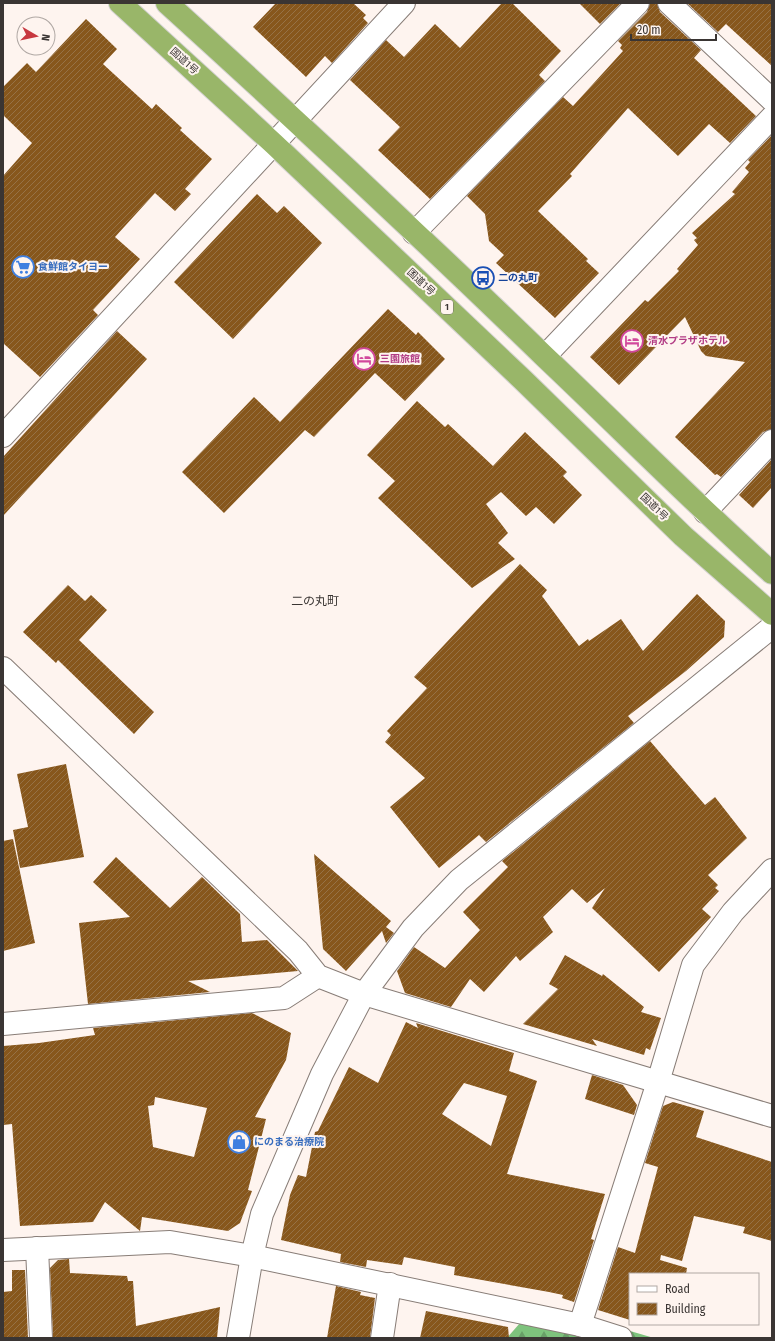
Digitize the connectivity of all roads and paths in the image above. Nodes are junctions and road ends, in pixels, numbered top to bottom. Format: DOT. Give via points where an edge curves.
graph roads {
  1 [pos="120,3"];
  2 [pos="167,3"];
  3 [pos="404,3"];
  4 [pos="638,3"];
  5 [pos="669,3"];
  6 [pos="772,100"];
  7 [pos="772,117"];
  8 [pos="296,120"];
  9 [pos="274,144"];
  10 [pos="414,233"];
  11 [pos="545,356"];
  12 [pos="3,436"];
  13 [pos="772,441"];
  14 [pos="704,512"];
  15 [pos="772,572"];
  16 [pos="772,614"];
  17 [pos="772,627"];
  18 [pos="3,668"];
  19 [pos="772,870"];
  20 [pos="318,976"];
  21 [pos="364,994"];
  22 [pos="3,1024"];
  23 [pos="658,1082"];
  24 [pos="772,1116"];
  25 [pos="37,1248"];
  26 [pos="3,1250"];
  27 [pos="252,1256"];
  28 [pos="390,1284"];
  29 [pos="580,1325"];
  30 [pos="41,1338"];
  31 [pos="238,1338"];
  32 [pos="382,1338"];
  33 [pos="621,1338"];
  1 -- 9 [label="highway, 国道1号 / 1"];
  2 -- 8 [label="highway"];
  3 -- 8 [label="street"];
  4 -- 10 [label="street"];
  5 -- 6 [label="street"];
  7 -- 11 [label="street"];
  8 -- 9 [label="street"];
  8 -- 10 [label="highway"];
  9 -- 12 [label="street"];
  9 -- 16 [label="highway, 国道1号 / 1" via="684,536"];
  10 -- 11 [label="highway"];
  11 -- 14 [label="highway"];
  13 -- 14 [label="street"];
  14 -- 15 [label="highway"];
  17 -- 21 [label="street" via="459,880 413,928"];
  18 -- 20 [label="street" via="298,951"];
  19 -- 23 [label="street" via="733,912 693,965"];
  20 -- 21 [label="street"];
  20 -- 22 [label="street" via="284,998"];
  21 -- 23 [label="street"];
  21 -- 27 [label="street" via="322,1074 262,1214"];
  23 -- 24 [label="street"];
  23 -- 29 [label="street"];
  25 -- 26 [label="street"];
  25 -- 27 [label="street" via="170,1242"];
  25 -- 30 [label="street"];
  27 -- 28 [label="street"];
  27 -- 31 [label="street"];
  28 -- 29 [label="street"];
  28 -- 32 [label="street"];
  29 -- 33 [label="street"];
}
